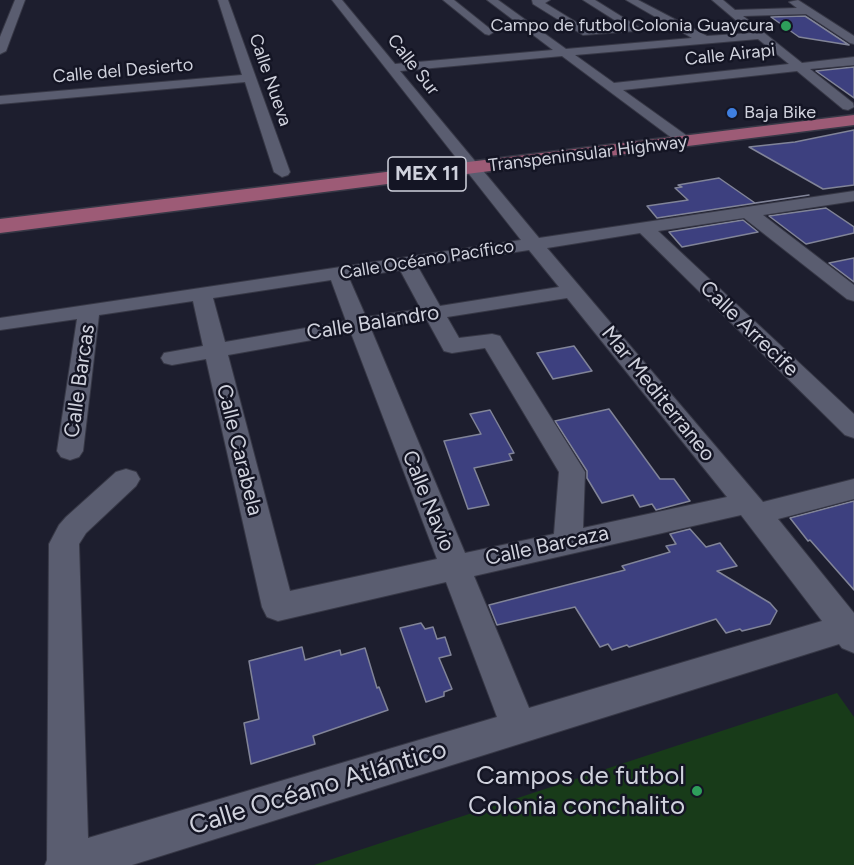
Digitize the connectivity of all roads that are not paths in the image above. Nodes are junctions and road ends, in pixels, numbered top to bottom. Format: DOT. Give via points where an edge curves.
graph roads {
  1 [pos="20,0"];
  2 [pos="223,0"];
  3 [pos="337,0"];
  4 [pos="448,0"];
  5 [pos="492,0"];
  6 [pos="545,0"];
  7 [pos="588,0"];
  8 [pos="631,0"];
  9 [pos="717,0"];
  10 [pos="791,0"];
  11 [pos="808,11"];
  12 [pos="733,13"];
  13 [pos="560,18"];
  14 [pos="521,21"];
  15 [pos="489,32"];
  16 [pos="760,35"];
  17 [pos="703,39"];
  18 [pos="854,41"];
  19 [pos="1,44"];
  20 [pos="564,52"];
  21 [pos="854,61"];
  22 [pos="798,66"];
  23 [pos="393,68"];
  24 [pos="249,78"];
  25 [pos="611,87"];
  26 [pos="0,100"];
  27 [pos="852,110"];
  28 [pos="667,128"];
  29 [pos="685,141"];
  30 [pos="465,161"];
  31 [pos="282,172"];
  32 [pos="851,199"];
  33 [pos="0,209"];
  34 [pos="748,212"];
  35 [pos="0,226"];
  36 [pos="645,228"];
  37 [pos="535,244"];
  38 [pos="406,263"];
  39 [pos="338,274"];
  40 [pos="574,291"];
  41 [pos="202,294"];
  42 [pos="854,295"];
  43 [pos="89,310"];
  44 [pos="434,313"];
  45 [pos="0,324"];
  46 [pos="358,325"];
  47 [pos="214,350"];
  48 [pos="172,358"];
  49 [pos="854,429"];
  50 [pos="70,451"];
  51 [pos="126,479"];
  52 [pos="854,489"];
  53 [pos="752,508"];
  54 [pos="568,541"];
  55 [pos="454,566"];
  56 [pos="278,607"];
  57 [pos="850,633"];
  58 [pos="519,727"];
  59 [pos="67,865"];
  1 -- 19 [label="street"];
  2 -- 24 [label="street, Calle Nueva"];
  3 -- 23 [label="street, Calle Sur"];
  4 -- 15 [label="street"];
  5 -- 14 [label="street"];
  6 -- 13 [label="street" via="536,2"];
  7 -- 13 [label="street" via="635,28 587,33"];
  8 -- 17 [label="street"];
  9 -- 12 [label="street"];
  10 -- 11 [label="street"];
  11 -- 12 [label="street"];
  11 -- 18 [label="street"];
  12 -- 16 [label="street"];
  13 -- 14 [label="street"];
  14 -- 20 [label="street"];
  16 -- 17 [label="street"];
  16 -- 22 [label="street"];
  17 -- 20 [label="street"];
  20 -- 23 [label="street"];
  20 -- 25 [label="street"];
  21 -- 22 [label="street, Calle Airapi"];
  22 -- 25 [label="street, Calle Airapi"];
  22 -- 27 [label="street"];
  23 -- 30 [label="street, Calle Sur"];
  24 -- 26 [label="street, Calle del Desierto"];
  24 -- 31 [label="street, Calle Nueva"];
  25 -- 28 [label="street"];
  27 -- 28 [label="main road, Transpeninsular Highway / MEX 11"];
  27 -- 29 [label="main road, Transpeninsular Highway / MEX 11"];
  28 -- 29 [label="street"];
  28 -- 30 [label="main road, Transpeninsular Highway / MEX 11"];
  29 -- 30 [label="main road, Transpeninsular Highway / MEX 11"];
  30 -- 31 [label="main road, Transpeninsular Highway / MEX 11"];
  30 -- 35 [label="main road, Transpeninsular Highway / MEX 11"];
  30 -- 37 [label="street, Mar Mediterraneo"];
  31 -- 33 [label="main road, Transpeninsular Highway / MEX 11"];
  32 -- 34 [label="street, Calle Océano Pacífico"];
  34 -- 36 [label="street, Calle Océano Pacífico"];
  34 -- 42 [label="street"];
  36 -- 37 [label="street, Calle Océano Pacífico"];
  36 -- 49 [label="street, Calle Arrecife"];
  37 -- 38 [label="street, Calle Océano Pacífico"];
  37 -- 40 [label="street, Mar Mediterraneo"];
  38 -- 39 [label="street, Calle Océano Pacífico"];
  38 -- 44 [label="street"];
  39 -- 41 [label="street, Calle Océano Pacífico"];
  39 -- 46 [label="street, Calle Navio"];
  40 -- 44 [label="street, Calle Balandro"];
  40 -- 53 [label="street, Mar Mediterraneo"];
  41 -- 43 [label="street, Calle Océano Pacífico"];
  41 -- 47 [label="street, Calle Carabela"];
  43 -- 45 [label="street, Calle Océano Pacífico"];
  43 -- 50 [label="street, Calle Barcas"];
  44 -- 46 [label="street, Calle Balandro"];
  44 -- 54 [label="street" via="452,346 492,341 572,472"];
  46 -- 47 [label="street, Calle Balandro"];
  46 -- 55 [label="street, Calle Navio"];
  47 -- 48 [label="street, Calle Balandro"];
  47 -- 56 [label="street, Calle Carabela"];
  51 -- 59 [label="street" via="69,533 64,544"];
  52 -- 53 [label="street, Calle Barcaza"];
  53 -- 54 [label="street, Calle Barcaza"];
  53 -- 57 [label="street, Mar Mediterraneo"];
  54 -- 55 [label="street, Calle Barcaza"];
  55 -- 56 [label="street, Calle Barcaza"];
  55 -- 58 [label="street, Calle Navio"];
  57 -- 58 [label="street, Calle Océano Atlántico"];
  58 -- 59 [label="street, Calle Océano Atlántico"];
}
